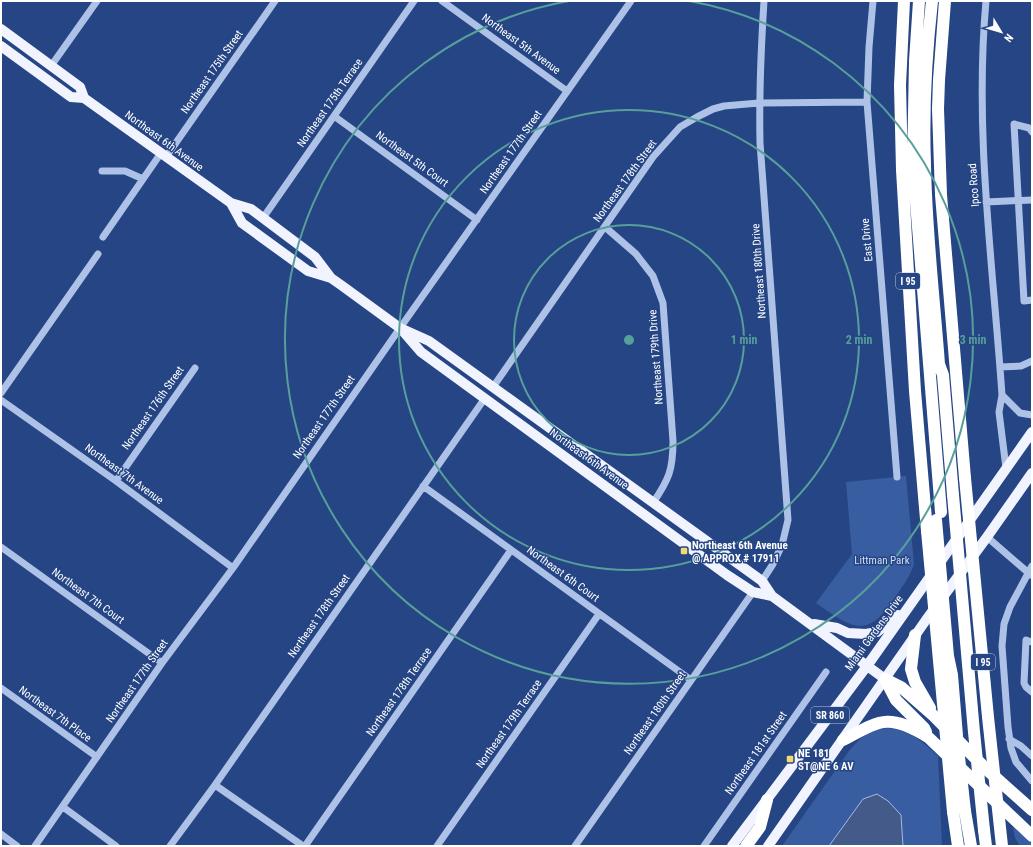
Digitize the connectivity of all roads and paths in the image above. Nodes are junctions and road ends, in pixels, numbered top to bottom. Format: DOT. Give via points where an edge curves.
graph roads {
  1 [pos="98,1"];
  2 [pos="276,1"];
  3 [pos="414,1"];
  4 [pos="442,1"];
  5 [pos="631,1"];
  6 [pos="764,1"];
  7 [pos="873,1"];
  8 [pos="904,1"];
  9 [pos="920,1"];
  10 [pos="932,1"];
  11 [pos="945,1"];
  12 [pos="986,1"];
  13 [pos="453,4"];
  14 [pos="1,29"];
  15 [pos="1,46"];
  16 [pos="51,66"];
  17 [pos="567,91"];
  18 [pos="84,98"];
  19 [pos="867,102"];
  20 [pos="759,103"];
  21 [pos="334,116"];
  22 [pos="1032,132"];
  23 [pos="163,155"];
  24 [pos="102,171"];
  25 [pos="143,179"];
  26 [pos="1032,200"];
  27 [pos="1019,201"];
  28 [pos="986,202"];
  29 [pos="231,203"];
  30 [pos="263,218"];
  31 [pos="477,220"];
  32 [pos="605,227"];
  33 [pos="103,237"];
  34 [pos="944,241"];
  35 [pos="98,254"];
  36 [pos="331,278"];
  37 [pos="1032,300"];
  38 [pos="400,328"];
  39 [pos="1032,361"];
  40 [pos="1000,367"];
  41 [pos="195,368"];
  42 [pos="943,375"];
  43 [pos="493,387"];
  44 [pos="915,391"];
  45 [pos="1,393"];
  46 [pos="1002,395"];
  47 [pos="485,398"];
  48 [pos="1,400"];
  49 [pos="1032,415"];
  50 [pos="1032,432"];
  51 [pos="1006,468"];
  52 [pos="1032,473"];
  53 [pos="897,477"];
  54 [pos="116,481"];
  55 [pos="423,486"];
  56 [pos="653,503"];
  57 [pos="938,516"];
  58 [pos="987,537"];
  59 [pos="1,547"];
  60 [pos="511,550"];
  61 [pos="1032,566"];
  62 [pos="233,568"];
  63 [pos="1030,575"];
  64 [pos="762,580"];
  65 [pos="753,592"];
  66 [pos="772,596"];
  67 [pos="909,606"];
  68 [pos="599,614"];
  69 [pos="810,624"];
  70 [pos="916,635"];
  71 [pos="1032,642"];
  72 [pos="162,663"];
  73 [pos="867,666"];
  74 [pos="826,672"];
  75 [pos="885,679"];
  76 [pos="691,680"];
  77 [pos="1,688"];
  78 [pos="1032,692"];
  79 [pos="934,716"];
  80 [pos="928,737"];
  81 [pos="1009,739"];
  82 [pos="843,740"];
  83 [pos="1032,756"];
  84 [pos="97,758"];
  85 [pos="1032,781"];
  86 [pos="215,785"];
  87 [pos="767,800"];
  88 [pos="62,807"];
  89 [pos="1032,810"];
  90 [pos="953,812"];
  91 [pos="1,834"];
  92 [pos="1032,836"];
  93 [pos="17,846"];
  94 [pos="35,846"];
  95 [pos="116,846"];
  96 [pos="170,846"];
  97 [pos="304,846"];
  98 [pos="437,846"];
  99 [pos="575,846"];
  100 [pos="704,846"];
  101 [pos="732,846"];
  102 [pos="746,846"];
  103 [pos="768,846"];
  104 [pos="952,846"];
  105 [pos="958,846"];
  106 [pos="971,846"];
  107 [pos="986,846"];
  108 [pos="1002,846"];
  1 -- 16 [label="street"];
  2 -- 23 [label="street, Northeast 175th Street"];
  3 -- 21 [label="street, Northeast 175th Terrace"];
  4 -- 13 [label="street, Northeast 5th Avenue"];
  5 -- 17 [label="street, Northeast 177th Street"];
  6 -- 20 [label="street, Northeast 180th Drive"];
  7 -- 19 [label="street, East Drive"];
  8 -- 44 [label="highway, I 95" via="900,85 902,170"];
  9 -- 57 [label="highway" via="915,61 913,165"];
  10 -- 42 [label="highway" via="927,50 924,164 939,364"];
  11 -- 34 [label="highway, I 95" via="938,109"];
  12 -- 28 [label="street, Ipco Road" via="982,58"];
  13 -- 17 [label="street, Northeast 5th Avenue"];
  14 -- 16 [label="main road, Northeast 6th Avenue"];
  15 -- 18 [label="main road, Northeast 6th Avenue" via="71,97"];
  16 -- 18 [label="main road, Northeast 6th Avenue" via="80,86"];
  17 -- 31 [label="street, Northeast 177th Street"];
  18 -- 23 [label="main road, Northeast 6th Avenue"];
  19 -- 20 [label="street, Northeast 178th Street"];
  19 -- 53 [label="street, East Drive"];
  20 -- 32 [label="street, Northeast 178th Street" via="713,109 680,127 653,157"];
  20 -- 64 [label="street, Northeast 180th Drive" via="788,520 782,545"];
  21 -- 30 [label="street, Northeast 175th Terrace"];
  21 -- 31 [label="street, Northeast 5th Court"];
  22 -- 27 [label="street" via="1029,128 1014,124"];
  23 -- 25 [label="street, Northeast 175th Street"];
  23 -- 29 [label="main road, Northeast 6th Avenue"];
  24 -- 25 [label="street" via="126,171"];
  25 -- 33 [label="street, Northeast 175th Street"];
  26 -- 27 [label="street"];
  27 -- 28 [label="street"];
  27 -- 37 [label="street" via="1024,301"];
  28 -- 40 [label="street, Ipco Road"];
  29 -- 30 [label="main road, Northeast 6th Avenue" via="251,209"];
  29 -- 36 [label="main road, Northeast 6th Avenue" via="242,223 308,271"];
  30 -- 36 [label="main road, Northeast 6th Avenue" via="315,257"];
  31 -- 38 [label="street, Northeast 177th Street"];
  32 -- 43 [label="street, Northeast 178th Street"];
  32 -- 56 [label="street, Northeast 179th Drive" via="636,254 653,276 663,303 673,462 666,484"];
  34 -- 42 [label="highway" via="936,264 945,362"];
  34 -- 108 [label="highway, I 95, bridge"];
  35 -- 45 [label="street"];
  36 -- 38 [label="main road, Northeast 6th Avenue"];
  38 -- 43 [label="main road, Northeast 6th Avenue" via="429,341"];
  38 -- 47 [label="main road, Northeast 6th Avenue" via="421,352"];
  38 -- 62 [label="street, Northeast 177th Street"];
  39 -- 40 [label="street" via="1021,366"];
  40 -- 46 [label="street, Ipco Road"];
  41 -- 54 [label="street, Northeast 176th Street"];
  42 -- 107 [label="highway, bridge"];
  43 -- 56 [label="main road, Northeast 6th Avenue"];
  44 -- 57 [label="highway" via="926,411"];
  44 -- 90 [label="highway, I 95, bridge"];
  46 -- 49 [label="street" via="1020,413"];
  46 -- 51 [label="street, Ipco Road" via="1000,412"];
  47 -- 55 [label="street, Northeast 178th Street"];
  47 -- 65 [label="main road, Northeast 6th Avenue"];
  48 -- 54 [label="street, Northeast 7th Avenue"];
  50 -- 51 [label="main road, Miami Gardens Drive / SR 860"];
  51 -- 67 [label="main road, Miami Gardens Drive / SR 860"];
  52 -- 58 [label="main road, SR 860"];
  54 -- 62 [label="street, Northeast 7th Avenue"];
  55 -- 60 [label="street, Northeast 6th Court"];
  55 -- 86 [label="street, Northeast 178th Street"];
  56 -- 64 [label="main road, Northeast 6th Avenue"];
  57 -- 106 [label="highway, bridge" via="948,656"];
  58 -- 63 [label="street"];
  58 -- 70 [label="main road, SR 860"];
  59 -- 72 [label="street, Northeast 7th Court"];
  60 -- 68 [label="street, Northeast 6th Court"];
  60 -- 97 [label="street, Northeast 178th Terrace"];
  61 -- 63 [label="street"];
  62 -- 72 [label="street, Northeast 177th Street"];
  63 -- 81 [label="street" via="1010,607 1003,633 1003,672"];
  64 -- 66 [label="main road, Northeast 6th Avenue"];
  65 -- 66 [label="main road, Northeast 6th Avenue"];
  65 -- 76 [label="street, Northeast 180th Street"];
  66 -- 69 [label="main road, Northeast 6th Avenue"];
  67 -- 69 [label="main road" via="877,632 848,633 837,628"];
  67 -- 73 [label="main road, Miami Gardens Drive / SR 860"];
  68 -- 76 [label="street, Northeast 6th Court"];
  68 -- 98 [label="street, Northeast 179th Terrace"];
  69 -- 73 [label="main road, Northeast 6th Avenue"];
  70 -- 75 [label="main road, SR 860"];
  70 -- 79 [label="highway" via="911,662 912,676"];
  71 -- 78 [label="street" via="1026,640 1024,678 1026,687"];
  72 -- 84 [label="street, Northeast 177th Street"];
  73 -- 75 [label="main road, Northeast 6th Avenue"];
  73 -- 87 [label="main road, Miami Gardens Drive / SR 860"];
  74 -- 100 [label="street, Northeast 181st Street"];
  75 -- 79 [label="highway" via="902,687"];
  75 -- 80 [label="highway" via="896,700 924,728"];
  75 -- 82 [label="main road, SR 860"];
  76 -- 99 [label="street, Northeast 180th Street"];
  77 -- 84 [label="street, Northeast 7th Place"];
  79 -- 89 [label="highway" via="985,768"];
  80 -- 82 [label="highway" via="908,726 889,721 873,724"];
  80 -- 92 [label="highway"];
  81 -- 83 [label="street"];
  81 -- 85 [label="street" via="1016,762"];
  82 -- 103 [label="main road, SR 860"];
  84 -- 88 [label="street, Northeast 177th Street"];
  86 -- 96 [label="street, Northeast 178th Street"];
  86 -- 97 [label="street"];
  87 -- 101 [label="main road, Miami Gardens Drive / SR 860"];
  87 -- 102 [label="highway" via="760,827"];
  88 -- 94 [label="street, Northeast 177th Street"];
  88 -- 95 [label="street"];
  90 -- 104 [label="highway"];
  90 -- 105 [label="highway, I 95"];
  91 -- 93 [label="street"];
}
